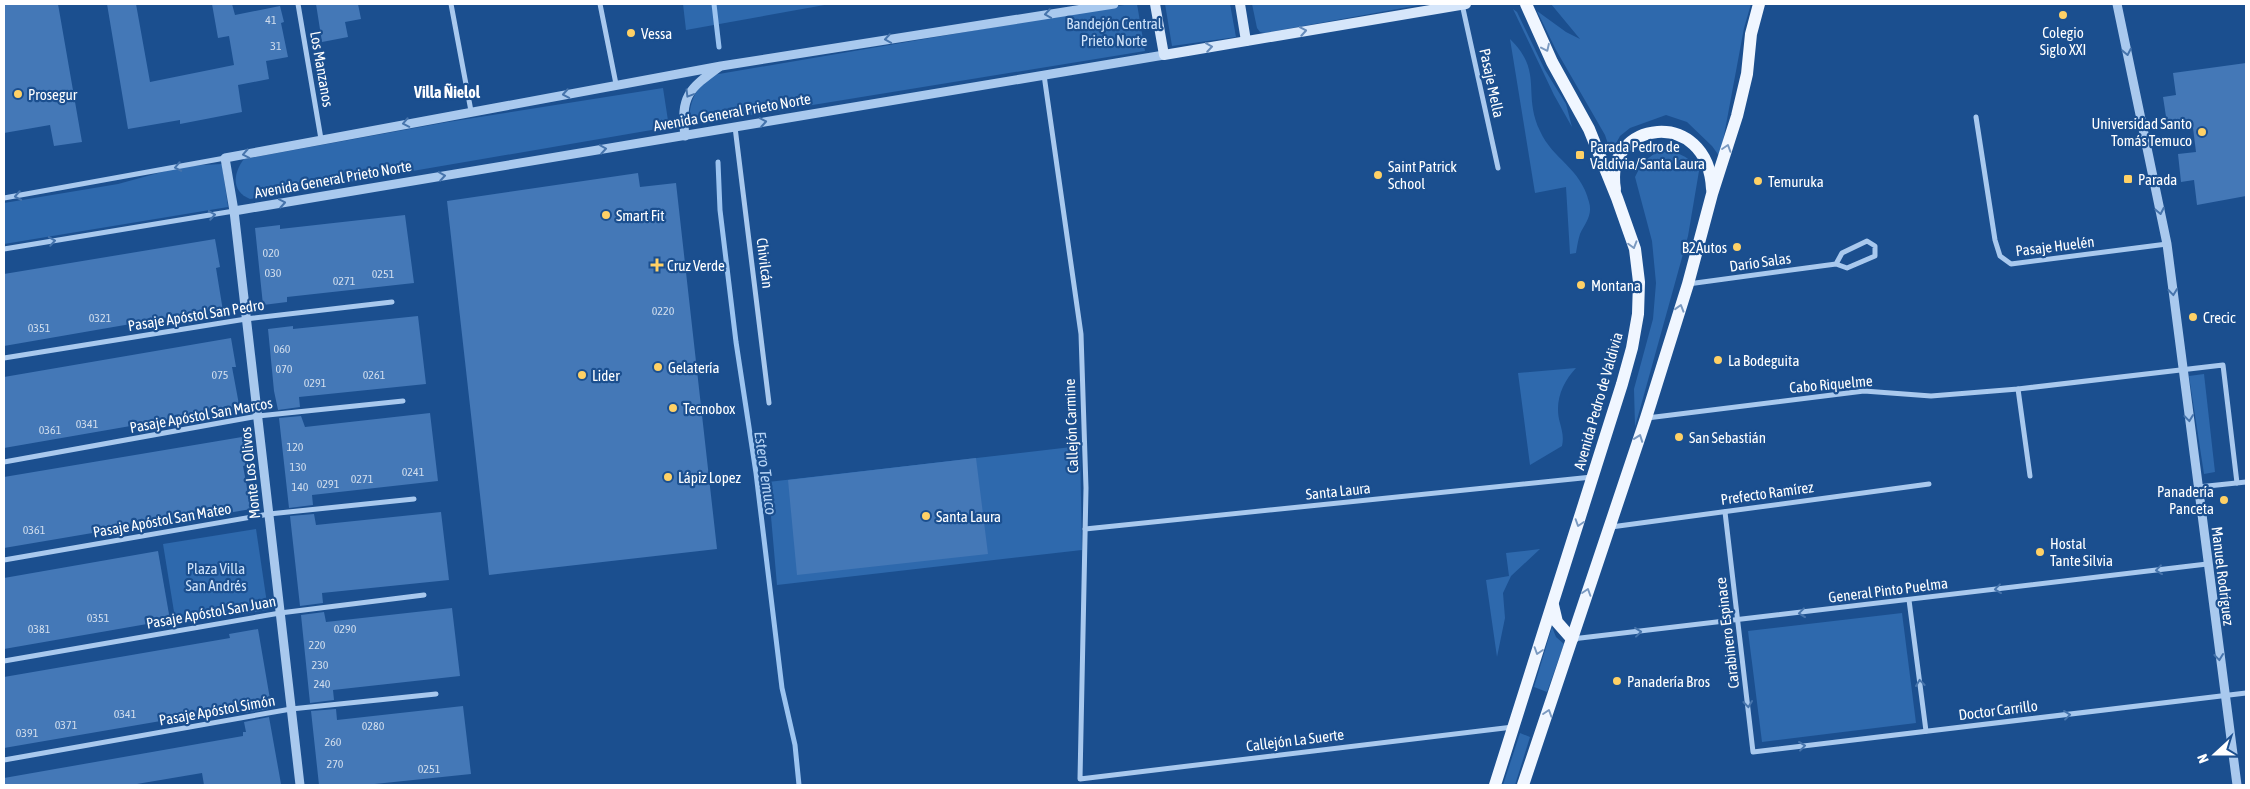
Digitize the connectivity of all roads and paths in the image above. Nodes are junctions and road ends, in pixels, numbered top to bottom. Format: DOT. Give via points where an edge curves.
graph roads {
  1 [pos="298,4"];
  2 [pos="451,4"];
  3 [pos="600,4"];
  4 [pos="1114,4"];
  5 [pos="1155,4"];
  6 [pos="1240,4"];
  7 [pos="1464,4"];
  8 [pos="1526,4"];
  9 [pos="1759,4"];
  10 [pos="2117,4"];
  11 [pos="1445,6"];
  12 [pos="1246,41"];
  13 [pos="1164,55"];
  14 [pos="721,66"];
  15 [pos="1044,75"];
  16 [pos="616,84"];
  17 [pos="471,111"];
  18 [pos="1976,117"];
  19 [pos="735,127"];
  20 [pos="685,136"];
  21 [pos="321,139"];
  22 [pos="225,158"];
  23 [pos="1498,168"];
  24 [pos="1712,194"];
  25 [pos="4,198"];
  26 [pos="1617,198"];
  27 [pos="234,211"];
  28 [pos="2167,244"];
  29 [pos="4,249"];
  30 [pos="1836,264"];
  31 [pos="1688,284"];
  32 [pos="392,302"];
  33 [pos="246,319"];
  34 [pos="4,358"];
  35 [pos="2183,370"];
  36 [pos="2018,389"];
  37 [pos="404,401"];
  38 [pos="770,403"];
  39 [pos="258,416"];
  40 [pos="1646,418"];
  41 [pos="4,462"];
  42 [pos="2030,476"];
  43 [pos="1594,477"];
  44 [pos="2246,482"];
  45 [pos="2237,483"];
  46 [pos="1929,484"];
  47 [pos="2198,488"];
  48 [pos="414,499"];
  49 [pos="1724,512"];
  50 [pos="269,514"];
  51 [pos="1608,527"];
  52 [pos="1086,529"];
  53 [pos="4,560"];
  54 [pos="2208,564"];
  55 [pos="424,595"];
  56 [pos="1909,600"];
  57 [pos="1553,605"];
  58 [pos="280,613"];
  59 [pos="1739,620"];
  60 [pos="1572,639"];
  61 [pos="4,661"];
  62 [pos="2246,693"];
  63 [pos="436,694"];
  64 [pos="2224,696"];
  65 [pos="291,709"];
  66 [pos="1514,726"];
  67 [pos="1926,731"];
  68 [pos="1753,752"];
  69 [pos="4,760"];
  70 [pos="1080,779"];
  71 [pos="300,785"];
  72 [pos="1495,785"];
  73 [pos="1523,785"];
  74 [pos="2237,785"];
  1 -- 21 [label="street, Los Manzanos"];
  2 -- 17 [label="street"];
  3 -- 16 [label="street"];
  4 -- 14 [label="street, one-way"];
  5 -- 13 [label="main road"];
  6 -- 12 [label="main road"];
  7 -- 11 [label="main road, Avenida General Prieto Norte"];
  7 -- 23 [label="street, Pasaje Mella"];
  8 -- 26 [label="main road, Avenida Pedro de Valdivia, one-way" via="1552,62 1589,130"];
  24 -- 9 [label="main road, one-way" via="1738,116"];
  10 -- 28 [label="street, Manuel Rodríguez, one-way"];
  12 -- 11 [label="main road, Avenida General Prieto Norte, one-way"];
  13 -- 12 [label="main road, Avenida General Prieto Norte, one-way"];
  13 -- 15 [label="street, Avenida General Prieto Norte"];
  14 -- 16 [label="street"];
  14 -- 20 [label="street, one-way" via="694,86 685,99"];
  19 -- 15 [label="street, Avenida General Prieto Norte, one-way"];
  15 -- 52 [label="street, Callejón Carmine" via="1081,334"];
  16 -- 17 [label="street, one-way"];
  17 -- 21 [label="street, one-way"];
  18 -- 28 [label="street, Pasaje Huelén" via="1995,240 2000,256 2011,264"];
  19 -- 20 [label="street, Avenida General Prieto Norte"];
  19 -- 38 [label="street, Chivilcán"];
  27 -- 20 [label="street, Avenida General Prieto Norte, one-way"];
  21 -- 22 [label="street, one-way"];
  22 -- 25 [label="street, one-way"];
  22 -- 27 [label="street, Monte Los Olivos"];
  24 -- 26 [label="main road" via="1710,176 1699,148 1685,137 1660,132 1634,140 1620,155 1614,182"];
  24 -- 31 [label="main road"];
  26 -- 43 [label="main road, Avenida Pedro de Valdivia, one-way" via="1635,249 1638,314 1632,348"];
  29 -- 27 [label="street, Avenida General Prieto Norte, one-way"];
  27 -- 33 [label="street, Monte Los Olivos"];
  28 -- 35 [label="street, Manuel Rodríguez, one-way"];
  30 -- 30 [label="street, Darío Salas" via="1847,268 1875,256 1876,246 1867,241 1842,253"];
  30 -- 31 [label="street, Darío Salas"];
  40 -- 31 [label="main road, one-way"];
  32 -- 33 [label="street, Pasaje Apóstol San Pedro"];
  33 -- 34 [label="street, Pasaje Apóstol San Pedro"];
  33 -- 39 [label="street, Monte Los Olivos"];
  35 -- 36 [label="street, Cabo Riquelme"];
  35 -- 45 [label="street" via="2223,365"];
  35 -- 47 [label="street, Manuel Rodríguez, one-way"];
  36 -- 40 [label="street, Cabo Riquelme" via="1931,396 1864,391"];
  36 -- 42 [label="street"];
  37 -- 39 [label="street, Pasaje Apóstol San Marcos"];
  39 -- 41 [label="street, Pasaje Apóstol San Marcos"];
  39 -- 50 [label="street, Monte Los Olivos"];
  51 -- 40 [label="main road, one-way"];
  43 -- 52 [label="street, Santa Laura"];
  43 -- 57 [label="main road, Avenida Pedro de Valdivia, one-way"];
  44 -- 45 [label="street"];
  45 -- 47 [label="street"];
  46 -- 49 [label="street, Prefecto Ramírez"];
  47 -- 54 [label="street, Manuel Rodríguez"];
  48 -- 50 [label="street, Pasaje Apóstol San Mateo"];
  49 -- 51 [label="street, Prefecto Ramírez"];
  49 -- 59 [label="street, Carabinero Espinace"];
  50 -- 53 [label="street, Pasaje Apóstol San Mateo"];
  50 -- 58 [label="street, Monte Los Olivos"];
  60 -- 51 [label="main road, one-way"];
  52 -- 70 [label="street, Callejón Carmine"];
  54 -- 56 [label="street, General Pinto Puelma, one-way"];
  54 -- 64 [label="street, Manuel Rodríguez, one-way"];
  55 -- 58 [label="street, Pasaje Apóstol San Juan"];
  56 -- 59 [label="street, General Pinto Puelma, one-way"];
  67 -- 56 [label="street, one-way"];
  57 -- 60 [label="main road" via="1557,622"];
  57 -- 66 [label="main road, Avenida Pedro de Valdivia, one-way"];
  58 -- 61 [label="street, Pasaje Apóstol San Juan"];
  58 -- 65 [label="street, Monte Los Olivos"];
  60 -- 59 [label="street, General Pinto Puelma, one-way"];
  59 -- 68 [label="street, Carabinero Espinace, one-way"];
  73 -- 60 [label="main road, one-way"];
  62 -- 64 [label="street, Doctor Carrillo"];
  63 -- 65 [label="street, Pasaje Apóstol Simón"];
  67 -- 64 [label="street, Doctor Carrillo, one-way"];
  64 -- 74 [label="street, Manuel Rodríguez"];
  65 -- 69 [label="street, Pasaje Apóstol Simón"];
  65 -- 71 [label="street, Monte Los Olivos"];
  66 -- 70 [label="street, Callejón La Suerte"];
  66 -- 72 [label="main road, Avenida Pedro de Valdivia"];
  68 -- 67 [label="street, Doctor Carrillo, one-way"];
}
